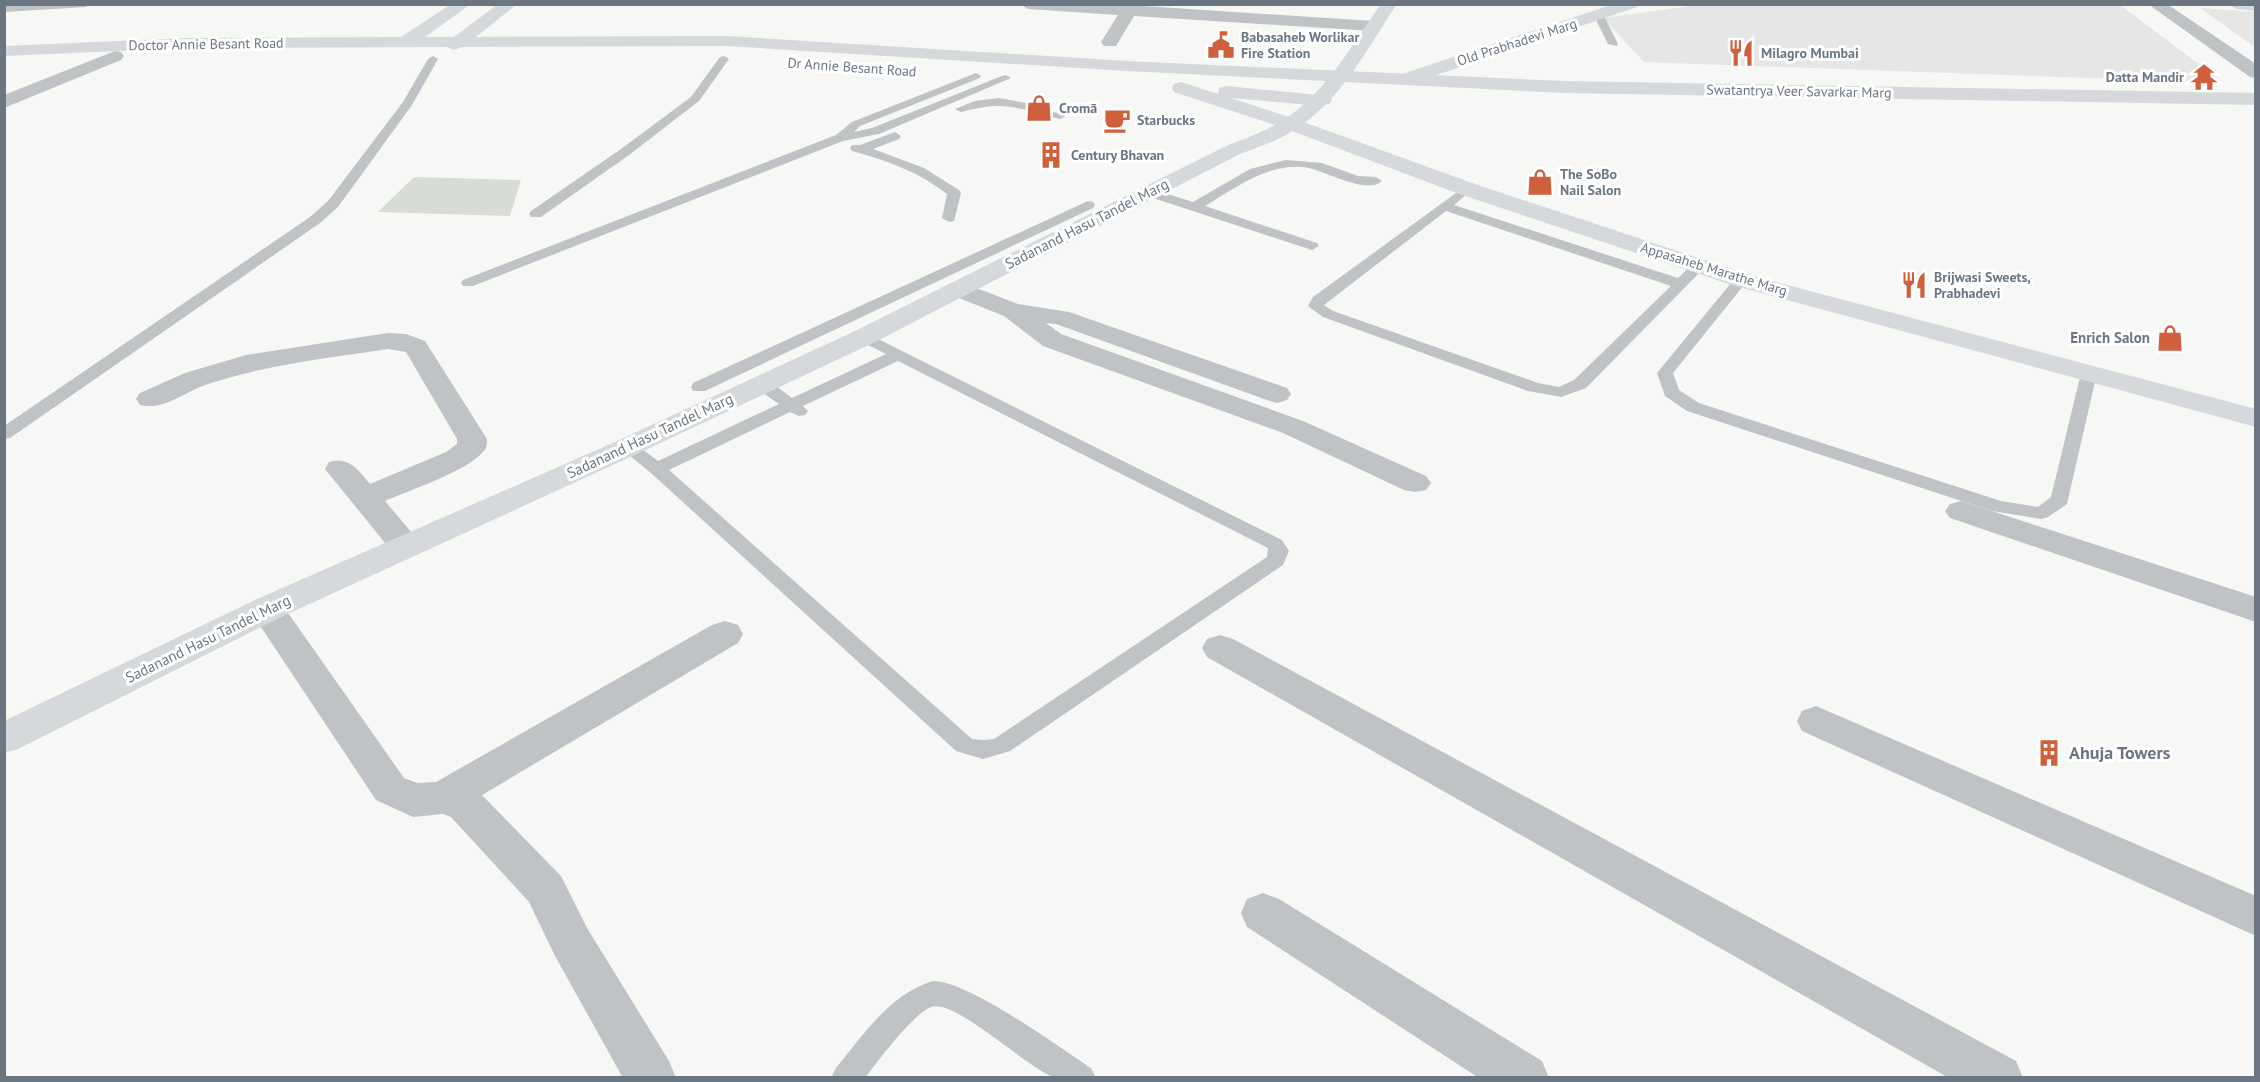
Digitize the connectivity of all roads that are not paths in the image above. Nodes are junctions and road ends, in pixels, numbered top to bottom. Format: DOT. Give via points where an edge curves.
graph roads {
  1 [pos="86,4"];
  2 [pos="463,4"];
  3 [pos="509,4"];
  4 [pos="1028,4"];
  5 [pos="1389,4"];
  6 [pos="1631,4"];
  7 [pos="2156,4"];
  8 [pos="2236,4"];
  9 [pos="1085,6"];
  10 [pos="2256,6"];
  11 [pos="4,9"];
  12 [pos="1130,10"];
  13 [pos="1599,16"];
  14 [pos="1373,26"];
  15 [pos="408,41"];
  16 [pos="460,41"];
  17 [pos="1110,42"];
  18 [pos="1613,44"];
  19 [pos="4,51"];
  20 [pos="115,56"];
  21 [pos="381,57"];
  22 [pos="433,59"];
  23 [pos="724,59"];
  24 [pos="748,60"];
  25 [pos="4,63"];
  26 [pos="940,73"];
  27 [pos="2256,73"];
  28 [pos="976,76"];
  29 [pos="1343,76"];
  30 [pos="1017,78"];
  31 [pos="1403,80"];
  32 [pos="1098,82"];
  33 [pos="1131,84"];
  34 [pos="1161,86"];
  35 [pos="1181,88"];
  36 [pos="1004,96"];
  37 [pos="2256,99"];
  38 [pos="1322,100"];
  39 [pos="4,102"];
  40 [pos="1060,116"];
  41 [pos="1291,124"];
  42 [pos="835,140"];
  43 [pos="861,149"];
  44 [pos="1376,181"];
  45 [pos="1149,192"];
  46 [pos="1455,193"];
  47 [pos="1088,204"];
  48 [pos="1194,207"];
  49 [pos="536,214"];
  50 [pos="949,218"];
  51 [pos="1384,239"];
  52 [pos="1312,246"];
  53 [pos="1019,247"];
  54 [pos="1700,265"];
  55 [pos="1741,280"];
  56 [pos="468,283"];
  57 [pos="1681,284"];
  58 [pos="958,289"];
  59 [pos="1013,311"];
  60 [pos="864,337"];
  61 [pos="900,354"];
  62 [pos="2089,373"];
  63 [pos="763,375"];
  64 [pos="699,387"];
  65 [pos="1276,394"];
  66 [pos="150,399"];
  67 [pos="795,408"];
  68 [pos="2256,418"];
  69 [pos="4,434"];
  70 [pos="628,447"];
  71 [pos="340,469"];
  72 [pos="657,469"];
  73 [pos="1415,483"];
  74 [pos="365,498"];
  75 [pos="1961,511"];
  76 [pos="406,546"];
  77 [pos="267,609"];
  78 [pos="2256,610"];
  79 [pos="725,634"];
  80 [pos="1220,648"];
  81 [pos="1816,722"];
  82 [pos="4,738"];
  83 [pos="443,798"];
  84 [pos="1263,913"];
  85 [pos="2256,917"];
  86 [pos="651,1077"];
  87 [pos="846,1077"];
  88 [pos="1081,1077"];
  89 [pos="1524,1077"];
  90 [pos="1998,1077"];
  1 -- 11 [label="lane"];
  2 -- 15 [label="main road"];
  3 -- 16 [label="main road"];
  4 -- 9 [label="street"];
  5 -- 14 [label="main road, Sadanand Hasu Tandel Marg"];
  6 -- 13 [label="main road, Old Prabhadevi Marg"];
  7 -- 27 [label="street"];
  8 -- 10 [label="main road"];
  9 -- 12 [label="street"];
  12 -- 14 [label="street"];
  12 -- 17 [label="street"];
  13 -- 18 [label="lane"];
  13 -- 31 [label="main road, Old Prabhadevi Marg"];
  14 -- 29 [label="main road, Sadanand Hasu Tandel Marg"];
  15 -- 16 [label="main road, Dr Annie Besant Road"];
  15 -- 19 [label="main road, Doctor Annie Besant Road" via="186,43"];
  15 -- 21 [label="main road"];
  16 -- 22 [label="main road"];
  16 -- 29 [label="main road, Dr Annie Besant Road" via="727,41"];
  20 -- 21 [label="main road, Doctor Annie Besant Road"];
  20 -- 25 [label="main road, Doctor Annie Besant Road"];
  20 -- 39 [label="street"];
  21 -- 22 [label="main road"];
  22 -- 23 [label="main road"];
  22 -- 69 [label="lane" via="402,112 333,204 315,220"];
  23 -- 24 [label="main road"];
  23 -- 49 [label="lane" via="695,99"];
  26 -- 28 [label="main road"];
  28 -- 30 [label="main road"];
  28 -- 42 [label="lane" via="856,124"];
  29 -- 31 [label="main road, Swatantrya Veer Savarkar Marg"];
  29 -- 38 [label="main road, Sadanand Hasu Tandel Marg"];
  30 -- 36 [label="lane"];
  30 -- 42 [label="lane" via="875,131"];
  31 -- 37 [label="main road, Swatantrya Veer Savarkar Marg" via="1564,87"];
  32 -- 33 [label="main road"];
  34 -- 35 [label="main road"];
  35 -- 38 [label="main road"];
  35 -- 41 [label="main road, Appasaheb Marathe Marg"];
  38 -- 41 [label="main road, Sadanand Hasu Tandel Marg"];
  40 -- 43 [label="lane" via="1013,103 983,100"];
  41 -- 45 [label="main road, Sadanand Hasu Tandel Marg"];
  41 -- 46 [label="main road, Appasaheb Marathe Marg"];
  42 -- 43 [label="lane"];
  42 -- 56 [label="lane"];
  43 -- 50 [label="lane" via="916,167 938,180 954,193"];
  44 -- 48 [label="lane" via="1362,182 1322,167 1276,163"];
  45 -- 48 [label="lane"];
  45 -- 53 [label="main road, Sadanand Hasu Tandel Marg"];
  46 -- 51 [label="lane"];
  46 -- 54 [label="main road, Appasaheb Marathe Marg"];
  46 -- 57 [label="lane"];
  46 -- 57 [label="lane" via="1318,300 1316,306 1328,314 1523,383 1561,392 1580,384"];
  47 -- 53 [label="lane"];
  48 -- 52 [label="lane"];
  53 -- 58 [label="main road, Sadanand Hasu Tandel Marg"];
  53 -- 63 [label="lane"];
  54 -- 55 [label="main road, Appasaheb Marathe Marg"];
  54 -- 57 [label="lane"];
  55 -- 62 [label="main road, Appasaheb Marathe Marg"];
  55 -- 62 [label="lane" via="1665,373 1671,392 1693,407 1999,507 2041,513 2060,500"];
  58 -- 59 [label="street"];
  58 -- 60 [label="main road, Sadanand Hasu Tandel Marg"];
  59 -- 65 [label="street" via="1060,317"];
  59 -- 73 [label="street" via="1052,340 1293,427"];
  60 -- 61 [label="lane"];
  60 -- 63 [label="main road, Sadanand Hasu Tandel Marg"];
  61 -- 67 [label="lane"];
  61 -- 72 [label="lane" via="1275,544 1279,551 1276,560 1002,745 976,750 964,745"];
  62 -- 68 [label="main road, Appasaheb Marathe Marg"];
  63 -- 64 [label="lane"];
  63 -- 67 [label="lane"];
  63 -- 70 [label="main road, Sadanand Hasu Tandel Marg"];
  66 -- 74 [label="street" via="246,363 388,341 406,342 416,347 472,439 472,447 458,458"];
  67 -- 72 [label="lane"];
  70 -- 72 [label="lane"];
  70 -- 76 [label="main road, Sadanand Hasu Tandel Marg"];
  71 -- 74 [label="street"];
  74 -- 76 [label="street"];
  75 -- 78 [label="street"];
  76 -- 77 [label="main road, Sadanand Hasu Tandel Marg"];
  77 -- 82 [label="main road, Sadanand Hasu Tandel Marg"];
  77 -- 83 [label="street" via="390,789 413,800"];
  79 -- 83 [label="street"];
  80 -- 90 [label="street"];
  81 -- 85 [label="street"];
  83 -- 86 [label="street" via="465,805 545,890 571,942"];
  84 -- 89 [label="street"];
  87 -- 88 [label="lane" via="912,1002 931,993 968,1005"];
}
